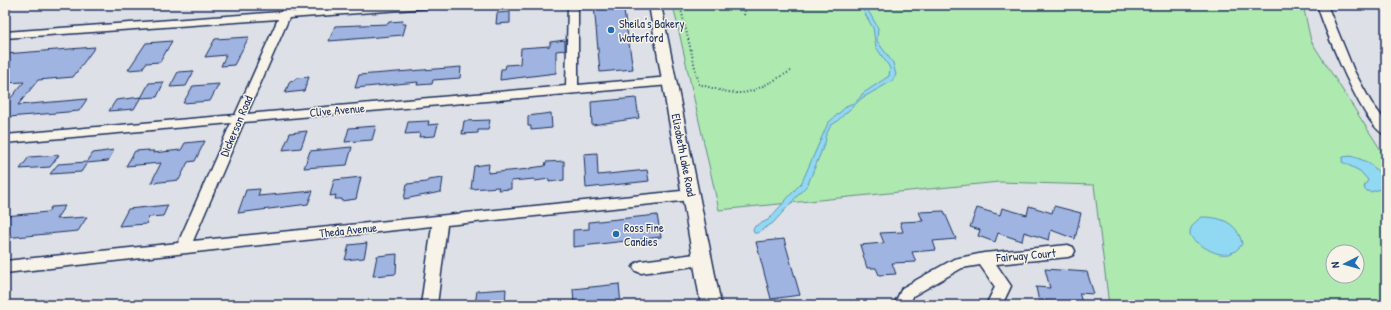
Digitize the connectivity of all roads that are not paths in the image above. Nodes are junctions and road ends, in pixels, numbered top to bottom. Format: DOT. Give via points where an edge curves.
graph roads {
  1 [pos="429,5"];
  2 [pos="573,5"];
  3 [pos="655,5"];
  4 [pos="1322,5"];
  5 [pos="286,11"];
  6 [pos="5,35"];
  7 [pos="670,81"];
  8 [pos="572,89"];
  9 [pos="239,120"];
  10 [pos="1386,131"];
  11 [pos="5,139"];
  12 [pos="691,195"];
  13 [pos="440,222"];
  14 [pos="183,248"];
  15 [pos="1068,252"];
  16 [pos="703,259"];
  17 [pos="984,259"];
  18 [pos="5,267"];
  19 [pos="641,267"];
  20 [pos="428,305"];
  21 [pos="711,305"];
  22 [pos="902,305"];
  23 [pos="994,305"];
  1 -- 5 [label="street"];
  2 -- 8 [label="street"];
  3 -- 7 [label="main road, Elizabeth Lake Road"];
  4 -- 10 [label="street" via="1345,65 1376,119"];
  5 -- 6 [label="street"];
  5 -- 9 [label="street, Dickerson Road"];
  7 -- 8 [label="street, Clive Avenue"];
  7 -- 12 [label="main road, Elizabeth Lake Road"];
  8 -- 9 [label="street, Clive Avenue"];
  9 -- 11 [label="street, Clive Avenue"];
  9 -- 14 [label="street, Dickerson Road"];
  12 -- 13 [label="street, Theda Avenue"];
  12 -- 16 [label="main road, Elizabeth Lake Road"];
  13 -- 14 [label="street, Theda Avenue"];
  13 -- 20 [label="street"];
  14 -- 18 [label="street, Theda Avenue"];
  15 -- 17 [label="street, Fairway Court"];
  16 -- 19 [label="street"];
  16 -- 21 [label="main road, Elizabeth Lake Road"];
  17 -- 22 [label="street, Fairway Court" via="959,263 907,292"];
  17 -- 23 [label="street, Fairway Court" via="1003,286"];
}
